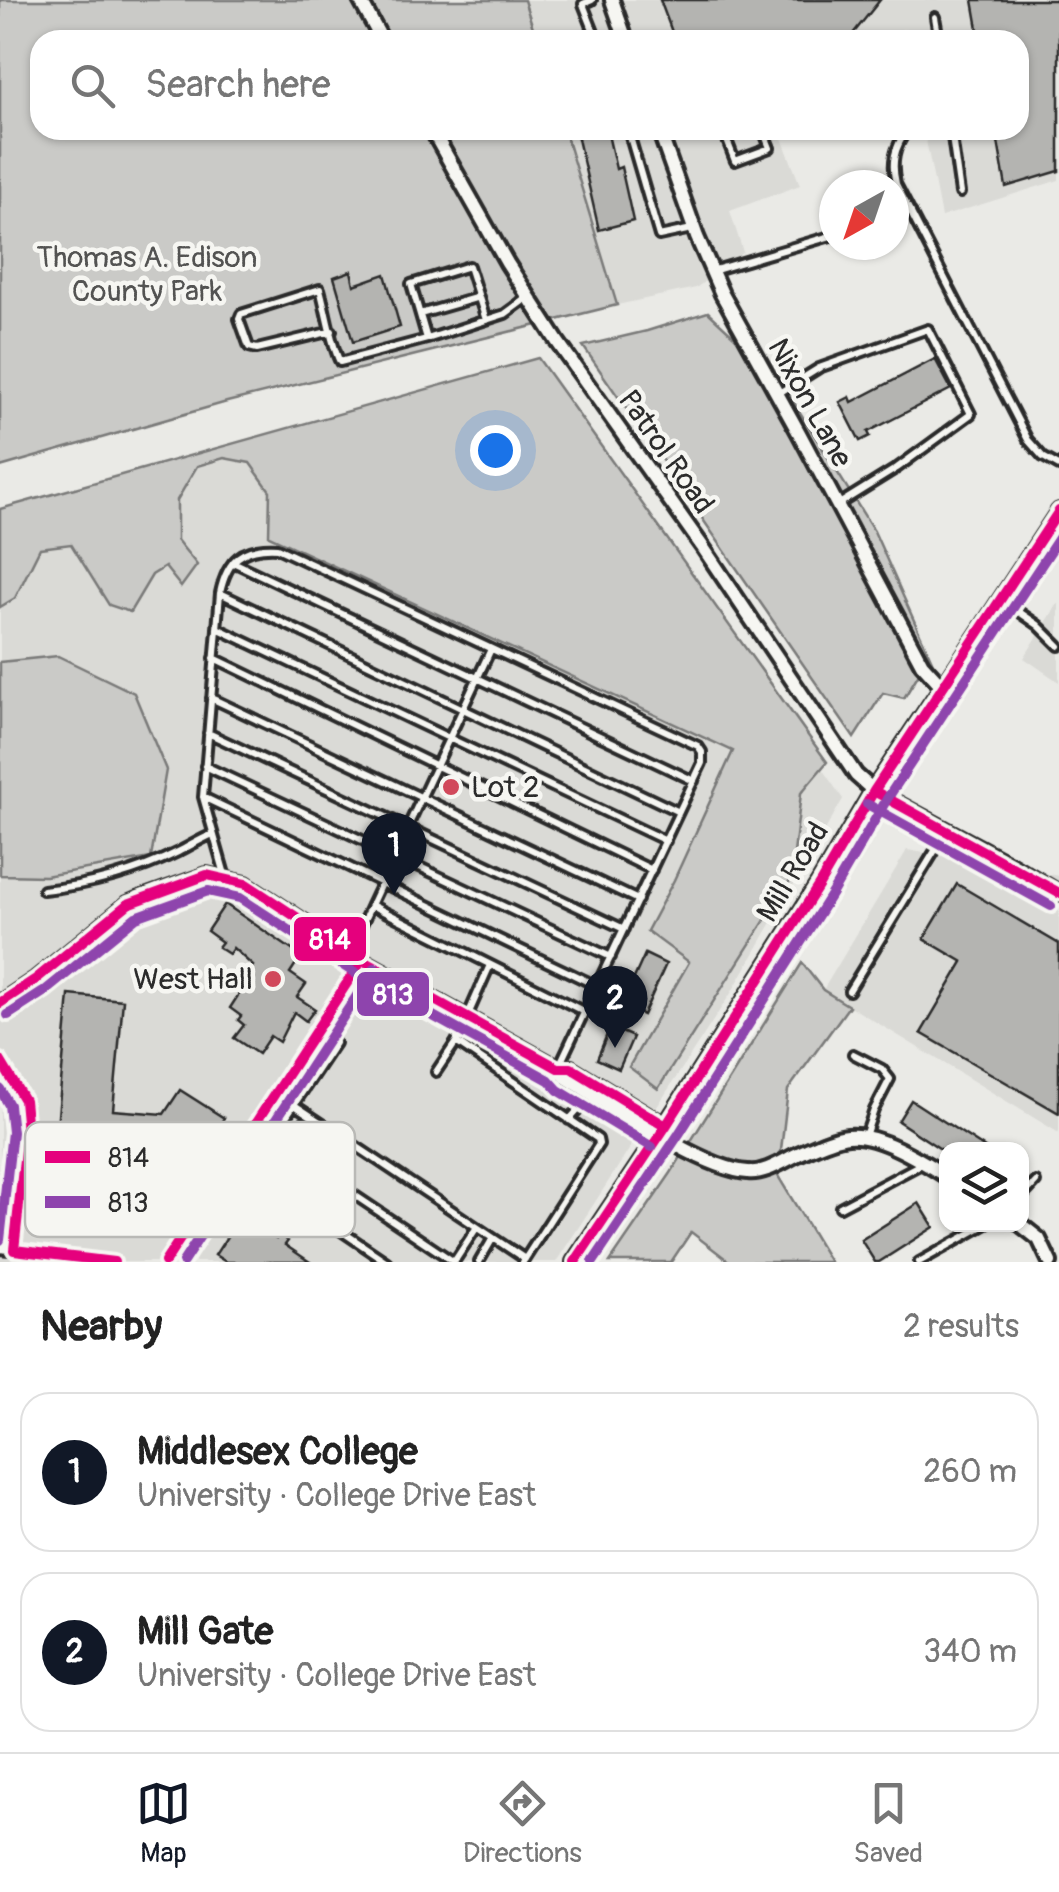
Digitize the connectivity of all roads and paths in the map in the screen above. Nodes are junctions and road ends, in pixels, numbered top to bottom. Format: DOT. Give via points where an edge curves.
graph roads {
  1 [pos="360,0"];
  2 [pos="592,0"];
  3 [pos="612,0"];
  4 [pos="935,17"];
  5 [pos="376,30"];
  6 [pos="593,30"];
  7 [pos="622,30"];
  8 [pos="937,30"];
  9 [pos="438,140"];
  10 [pos="631,140"];
  11 [pos="663,140"];
  12 [pos="727,140"];
  13 [pos="767,140"];
  14 [pos="900,140"];
  15 [pos="952,140"];
  16 [pos="960,193"];
  17 [pos="910,212"];
  18 [pos="694,228"];
  19 [pos="819,239"];
  20 [pos="712,271"];
  21 [pos="479,297"];
  22 [pos="529,297"];
  23 [pos="420,314"];
  24 [pos="486,320"];
  25 [pos="332,331"];
  26 [pos="427,338"];
  27 [pos="778,394"];
  28 [pos="1059,466"];
  29 [pos="838,505"];
  30 [pos="1059,511"];
  31 [pos="233,562"];
  32 [pos="220,593"];
  33 [pos="1001,600"];
  34 [pos="217,628"];
  35 [pos="1059,646"];
  36 [pos="491,648"];
  37 [pos="214,658"];
  38 [pos="476,680"];
  39 [pos="943,688"];
  40 [pos="211,698"];
  41 [pos="463,710"];
  42 [pos="208,733"];
  43 [pos="450,738"];
  44 [pos="206,766"];
  45 [pos="437,766"];
  46 [pos="694,781"];
  47 [pos="874,791"];
  48 [pos="203,797"];
  49 [pos="422,798"];
  50 [pos="680,812"];
  51 [pos="408,827"];
  52 [pos="948,830"];
  53 [pos="213,834"];
  54 [pos="666,841"];
  55 [pos="394,856"];
  56 [pos="652,870"];
  57 [pos="226,878"];
  58 [pos="382,883"];
  59 [pos="1057,888"];
  60 [pos="43,890"];
  61 [pos="638,900"];
  62 [pos="371,905"];
  63 [pos="624,930"];
  64 [pos="356,956"];
  65 [pos="611,957"];
  66 [pos="490,965"];
  67 [pos="597,986"];
  68 [pos="849,991"];
  69 [pos="0,1003"];
  70 [pos="585,1012"];
  71 [pos="466,1017"];
  72 [pos="456,1042"];
  73 [pos="334,1043"];
  74 [pos="853,1054"];
  75 [pos="0,1060"];
  76 [pos="558,1068"];
  77 [pos="436,1072"];
  78 [pos="583,1082"];
  79 [pos="602,1099"];
  80 [pos="293,1104"];
  81 [pos="570,1120"];
  82 [pos="26,1122"];
  83 [pos="252,1122"];
  84 [pos="282,1122"];
  85 [pos="320,1122"];
  86 [pos="663,1130"];
  87 [pos="864,1138"];
  88 [pos="355,1145"];
  89 [pos="25,1150"];
  90 [pos="923,1162"];
  91 [pos="939,1172"];
  92 [pos="1036,1182"];
  93 [pos="1029,1190"];
  94 [pos="355,1195"];
  95 [pos="840,1207"];
  96 [pos="477,1227"];
  97 [pos="1029,1231"];
  98 [pos="972,1232"];
  99 [pos="181,1237"];
  100 [pos="350,1237"];
  101 [pos="494,1238"];
  102 [pos="0,1249"];
  103 [pos="14,1250"];
  104 [pos="42,1258"];
  105 [pos="524,1261"];
  106 [pos="114,1262"];
  107 [pos="165,1262"];
  108 [pos="387,1262"];
  109 [pos="454,1262"];
  110 [pos="478,1262"];
  111 [pos="575,1262"];
  112 [pos="920,1262"];
  113 [pos="1050,1262"];
  1 -- 5 [label="street"];
  2 -- 6 [label="lane" via="584,4"];
  3 -- 7 [label="street"];
  4 -- 8 [label="lane"];
  9 -- 22 [label="street, Patrol Road"];
  10 -- 18 [label="lane" via="659,236"];
  11 -- 18 [label="street, Nixon Lane"];
  12 -- 13 [label="lane" via="736,161 770,148"];
  14 -- 17 [label="lane" via="893,170"];
  15 -- 16 [label="lane"];
  17 -- 28 [label="lane" via="1028,440"];
  18 -- 20 [label="street, Nixon Lane"];
  19 -- 20 [label="lane"];
  20 -- 27 [label="street, Nixon Lane"];
  21 -- 23 [label="lane"];
  21 -- 23 [label="lane" via="469,266 454,270 410,284"];
  21 -- 24 [label="lane"];
  22 -- 24 [label="lane"];
  22 -- 47 [label="street, Patrol Road" via="856,775"];
  23 -- 26 [label="lane"];
  24 -- 26 [label="lane"];
  25 -- 25 [label="lane" via="320,289 240,319 249,347"];
  25 -- 26 [label="lane" via="340,362"];
  27 -- 29 [label="street, Nixon Lane"];
  27 -- 29 [label="lane" via="819,368 928,329 971,414"];
  29 -- 39 [label="street, Nixon Lane" via="922,664"];
  30 -- 33 [label="street, Mill Road"];
  31 -- 32 [label="lane"];
  31 -- 36 [label="lane" via="249,550 277,548"];
  31 -- 38 [label="lane"];
  32 -- 34 [label="lane"];
  32 -- 41 [label="lane"];
  33 -- 35 [label="lane"];
  33 -- 39 [label="street, Mill Road"];
  34 -- 37 [label="lane"];
  34 -- 43 [label="lane"];
  36 -- 38 [label="lane"];
  36 -- 46 [label="lane" via="698,746 702,763"];
  37 -- 40 [label="lane"];
  37 -- 45 [label="lane"];
  38 -- 41 [label="lane"];
  38 -- 46 [label="lane"];
  39 -- 47 [label="street, Mill Road"];
  40 -- 42 [label="lane"];
  40 -- 49 [label="lane"];
  41 -- 43 [label="lane"];
  41 -- 50 [label="lane"];
  42 -- 44 [label="lane"];
  42 -- 51 [label="lane"];
  43 -- 45 [label="lane"];
  43 -- 54 [label="lane"];
  44 -- 48 [label="lane"];
  44 -- 55 [label="lane"];
  45 -- 49 [label="lane"];
  45 -- 56 [label="lane"];
  46 -- 50 [label="lane"];
  47 -- 52 [label="street"];
  47 -- 86 [label="street, Mill Road"];
  48 -- 53 [label="lane"];
  48 -- 58 [label="lane"];
  49 -- 51 [label="lane"];
  49 -- 61 [label="lane"];
  50 -- 54 [label="lane"];
  51 -- 55 [label="lane"];
  51 -- 63 [label="lane"];
  52 -- 59 [label="street"];
  52 -- 68 [label="lane"];
  53 -- 57 [label="lane"];
  53 -- 60 [label="lane" via="136,870"];
  54 -- 56 [label="lane"];
  55 -- 58 [label="lane"];
  55 -- 65 [label="lane"];
  56 -- 61 [label="lane"];
  57 -- 64 [label="street" via="246,884"];
  57 -- 69 [label="street" via="207,875 128,904"];
  58 -- 62 [label="lane"];
  58 -- 67 [label="lane"];
  61 -- 63 [label="lane"];
  62 -- 64 [label="lane"];
  62 -- 66 [label="lane"];
  63 -- 65 [label="lane"];
  64 -- 71 [label="street"];
  64 -- 83 [label="lane"];
  65 -- 67 [label="lane"];
  66 -- 70 [label="lane"];
  66 -- 71 [label="lane"];
  67 -- 70 [label="lane"];
  70 -- 76 [label="lane"];
  71 -- 72 [label="lane"];
  71 -- 76 [label="street"];
  72 -- 77 [label="lane"];
  72 -- 81 [label="lane"];
  73 -- 80 [label="lane"];
  74 -- 87 [label="lane" via="890,1079"];
  75 -- 82 [label="lane" via="24,1100"];
  76 -- 78 [label="street"];
  78 -- 79 [label="street"];
  78 -- 86 [label="street"];
  79 -- 81 [label="lane"];
  79 -- 86 [label="street"];
  80 -- 84 [label="lane"];
  80 -- 85 [label="lane"];
  81 -- 105 [label="lane" via="599,1144"];
  86 -- 87 [label="street" via="704,1158 746,1172 846,1136"];
  86 -- 111 [label="street, Mill Road"];
  87 -- 90 [label="street"];
  88 -- 96 [label="lane"];
  89 -- 103 [label="lane"];
  90 -- 91 [label="street"];
  90 -- 95 [label="lane"];
  92 -- 93 [label="lane"];
  94 -- 109 [label="lane"];
  96 -- 101 [label="lane"];
  96 -- 109 [label="lane"];
  97 -- 113 [label="street"];
  98 -- 112 [label="lane"];
  99 -- 107 [label="lane"];
  100 -- 108 [label="lane"];
  101 -- 105 [label="lane"];
  101 -- 110 [label="lane"];
  102 -- 103 [label="lane"];
  103 -- 104 [label="lane"];
  104 -- 106 [label="lane"];
}
